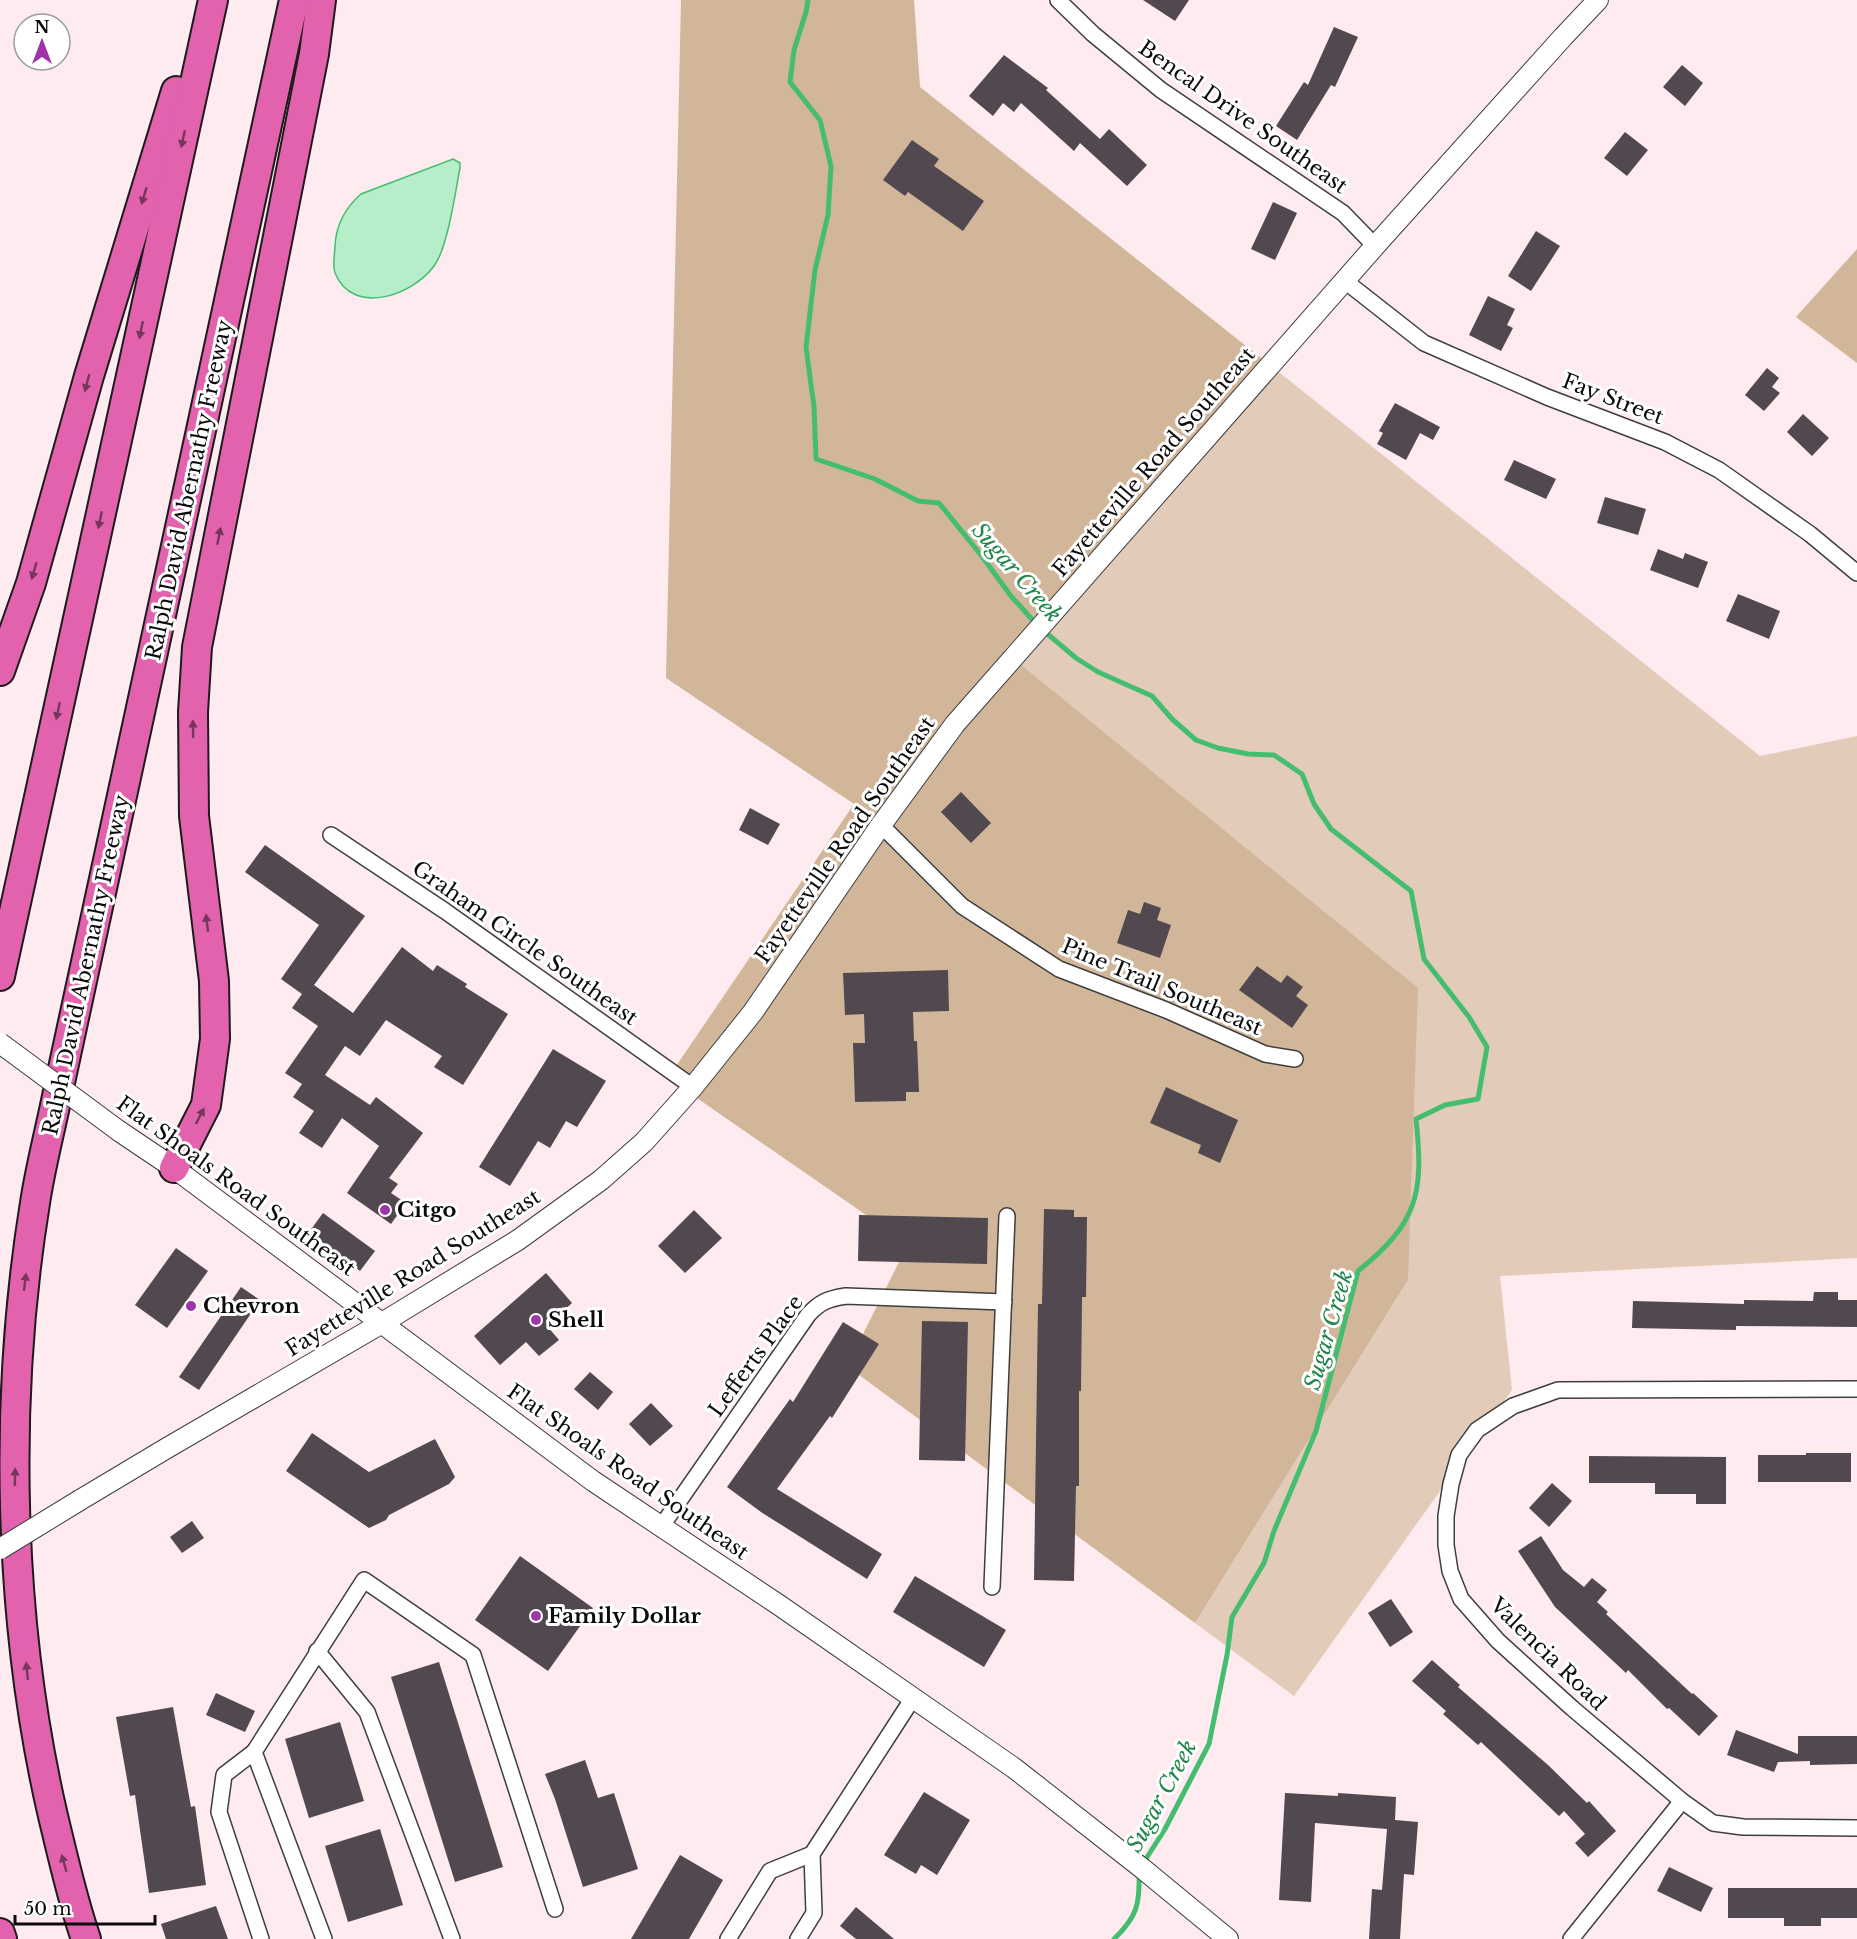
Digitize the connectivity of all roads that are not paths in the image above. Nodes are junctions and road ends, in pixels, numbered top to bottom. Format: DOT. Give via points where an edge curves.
graph roads {
  1 [pos="204,0"];
  2 [pos="213,0"];
  3 [pos="294,0"];
  4 [pos="321,0"];
  5 [pos="1058,0"];
  6 [pos="1598,0"];
  7 [pos="1375,246"];
  8 [pos="1345,281"];
  9 [pos="1857,573"];
  10 [pos="0,671"];
  11 [pos="881,825"];
  12 [pos="332,835"];
  13 [pos="0,976"];
  14 [pos="0,1043"];
  15 [pos="1295,1059"];
  16 [pos="693,1087"];
  17 [pos="174,1168"];
  18 [pos="1007,1216"];
  19 [pos="1004,1302"];
  20 [pos="382,1323"];
  21 [pos="1857,1389"];
  22 [pos="661,1527"];
  23 [pos="0,1549"];
  24 [pos="992,1587"];
  25 [pos="317,1651"];
  26 [pos="913,1698"];
  27 [pos="254,1752"];
  28 [pos="1682,1802"];
  29 [pos="1857,1828"];
  30 [pos="812,1854"];
  31 [pos="555,1909"];
  32 [pos="0,1933"];
  33 [pos="2,1939"];
  34 [pos="86,1939"];
  35 [pos="261,1939"];
  36 [pos="324,1939"];
  37 [pos="452,1939"];
  38 [pos="728,1939"];
  39 [pos="798,1939"];
  40 [pos="1228,1939"];
  41 [pos="1571,1939"];
  1 -- 10 [label="highway, one-way" via="89,376 31,583"];
  2 -- 13 [label="highway, one-way"];
  34 -- 3 [label="highway, Ralph David Abernathy Freeway, one-way" via="42,1770 29,1691 19,1587 15,1479 23,1294 35,1203 56,1101"];
  17 -- 4 [label="highway, one-way" via="206,1105 215,1039 214,981 194,816 197,647 314,54"];
  5 -- 7 [label="street, Bencal Drive Southeast" via="1161,90 1343,213"];
  6 -- 7 [label="street, Fayetteville Road Southeast"];
  7 -- 8 [label="street, Fayetteville Road Southeast"];
  8 -- 9 [label="street, Fay Street" via="1424,344 1665,442 1719,470 1810,534"];
  8 -- 11 [label="street, Fayetteville Road Southeast" via="955,724"];
  11 -- 15 [label="street, Pine Trail Southeast" via="962,906 1059,969 1265,1054"];
  11 -- 16 [label="street, Fayetteville Road Southeast" via="753,1012"];
  12 -- 16 [label="street, Graham Circle Southeast"];
  14 -- 17 [label="street, Flat Shoals Road Southeast, bridge"];
  16 -- 20 [label="street, Fayetteville Road Southeast" via="644,1142 601,1180 518,1240"];
  17 -- 20 [label="street, Flat Shoals Road Southeast"];
  18 -- 19 [label="street"];
  19 -- 22 [label="street, Lefferts Place" via="846,1296 819,1304"];
  19 -- 24 [label="street"];
  20 -- 22 [label="street, Flat Shoals Road Southeast" via="592,1481"];
  20 -- 23 [label="street, Fayetteville Road Southeast, bridge"];
  21 -- 28 [label="street, Valencia Road" via="1558,1390 1513,1406 1477,1430 1459,1455 1449,1494 1446,1545 1450,1571 1461,1599 1498,1641"];
  22 -- 26 [label="street, Flat Shoals Road Southeast"];
  25 -- 27 [label="street"];
  25 -- 31 [label="street" via="364,1580 473,1655"];
  25 -- 37 [label="street" via="367,1712"];
  26 -- 30 [label="street"];
  26 -- 40 [label="street, Flat Shoals Road Southeast" via="1014,1768"];
  27 -- 35 [label="street" via="224,1776 219,1812"];
  27 -- 36 [label="street"];
  28 -- 29 [label="street, Valencia Road" via="1713,1823"];
  28 -- 41 [label="street"];
  30 -- 38 [label="street" via="770,1871"];
  30 -- 39 [label="street" via="814,1913"];
  32 -- 33 [label="highway"];
}
